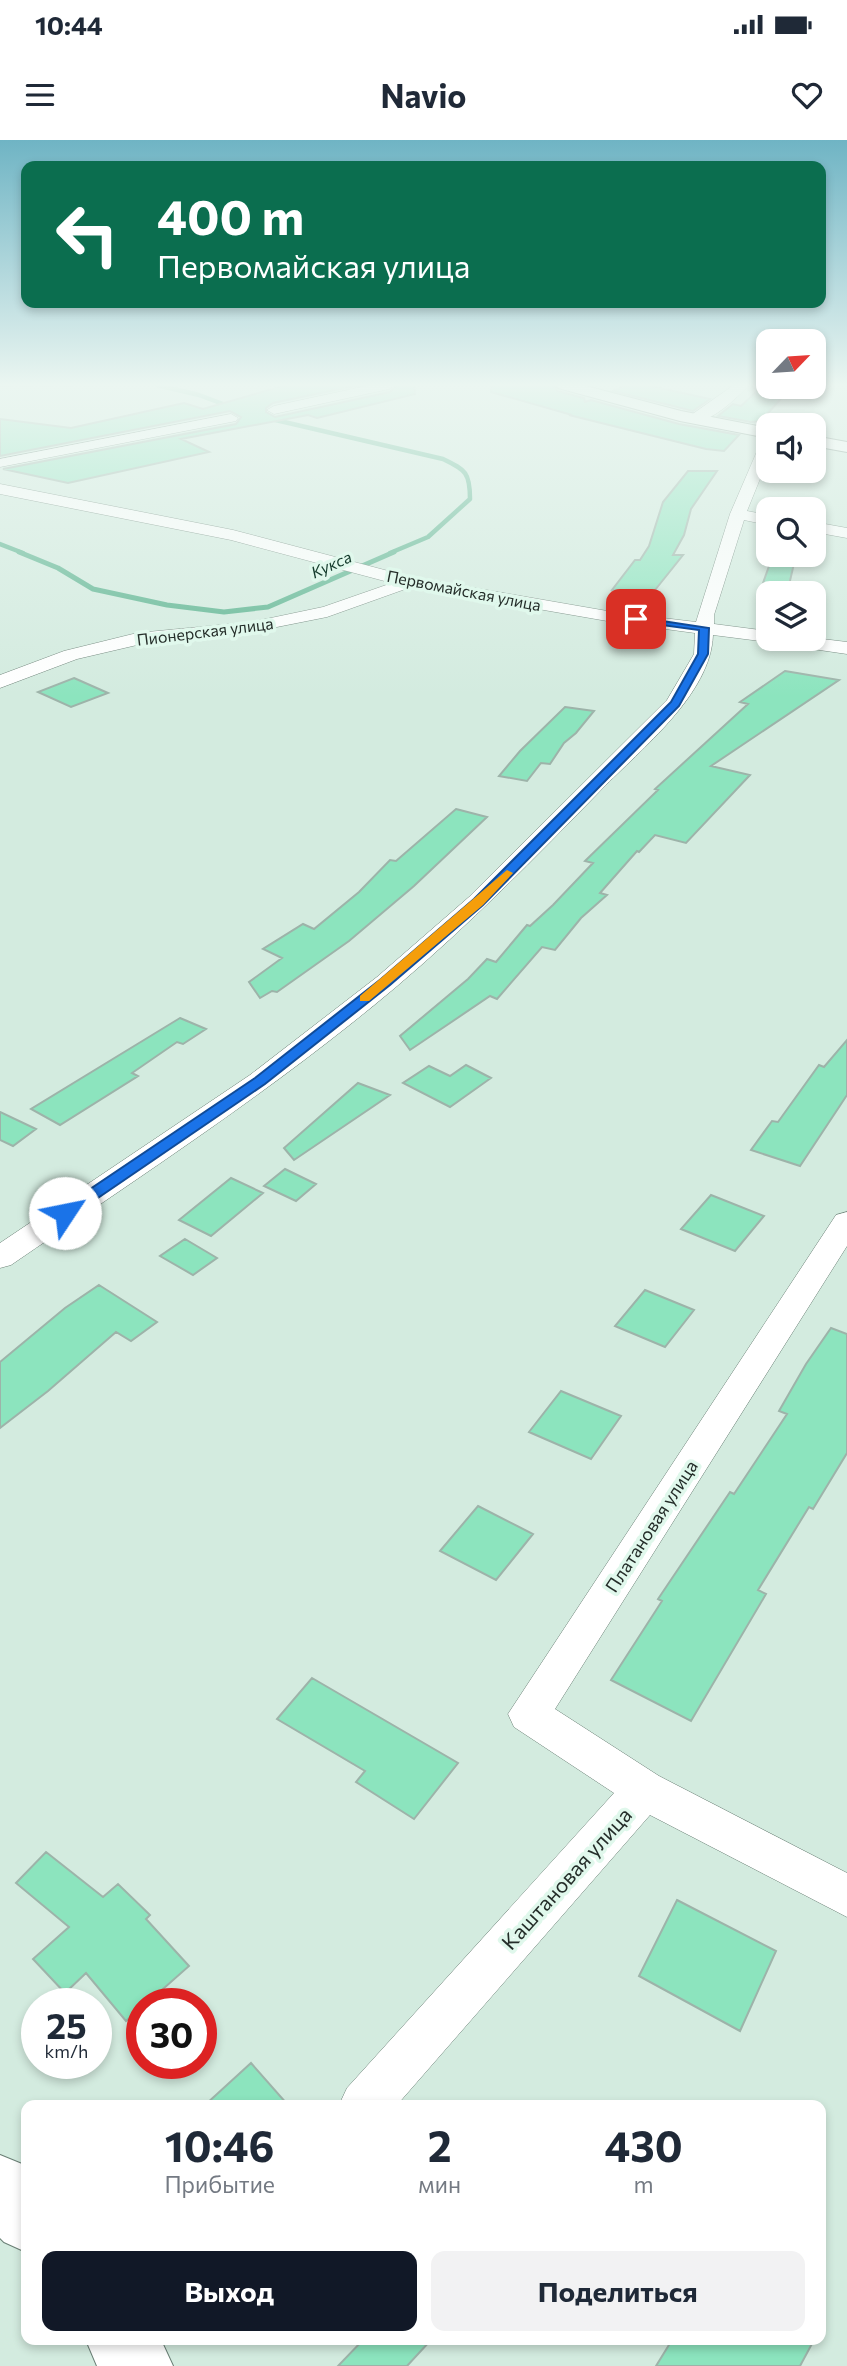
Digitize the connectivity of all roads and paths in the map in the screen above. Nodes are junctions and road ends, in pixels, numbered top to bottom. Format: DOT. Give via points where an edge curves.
graph roads {
  1 [pos="0,489"];
  2 [pos="748,489"];
  3 [pos="738,514"];
  4 [pos="756,518"];
  5 [pos="826,529"];
  6 [pos="847,533"];
  7 [pos="410,582"];
  8 [pos="704,628"];
  9 [pos="756,634"];
  10 [pos="826,645"];
  11 [pos="847,648"];
  12 [pos="0,682"];
  13 [pos="847,1223"];
  14 [pos="0,1258"];
  15 [pos="644,1790"];
  16 [pos="847,1896"];
  17 [pos="368,2100"];
  18 [pos="0,2186"];
  19 [pos="21,2213"];
  1 -- 7 [label="street, Первомайская улица" via="233,535"];
  2 -- 3 [label="street"];
  3 -- 4 [label="street"];
  3 -- 8 [label="street"];
  5 -- 6 [label="street"];
  7 -- 8 [label="street, Первомайская улица"];
  7 -- 12 [label="street, Пионерская улица" via="327,612 252,627 136,639 71,655"];
  8 -- 9 [label="street, Первомайская улица"];
  8 -- 14 [label="street" via="703,654 675,704 478,902 260,1081"];
  10 -- 11 [label="street"];
  13 -- 15 [label="street, Платановая улица" via="529,1714"];
  15 -- 16 [label="street"];
  15 -- 17 [label="street, Каштановая улица"];
  18 -- 19 [label="street"];
}
